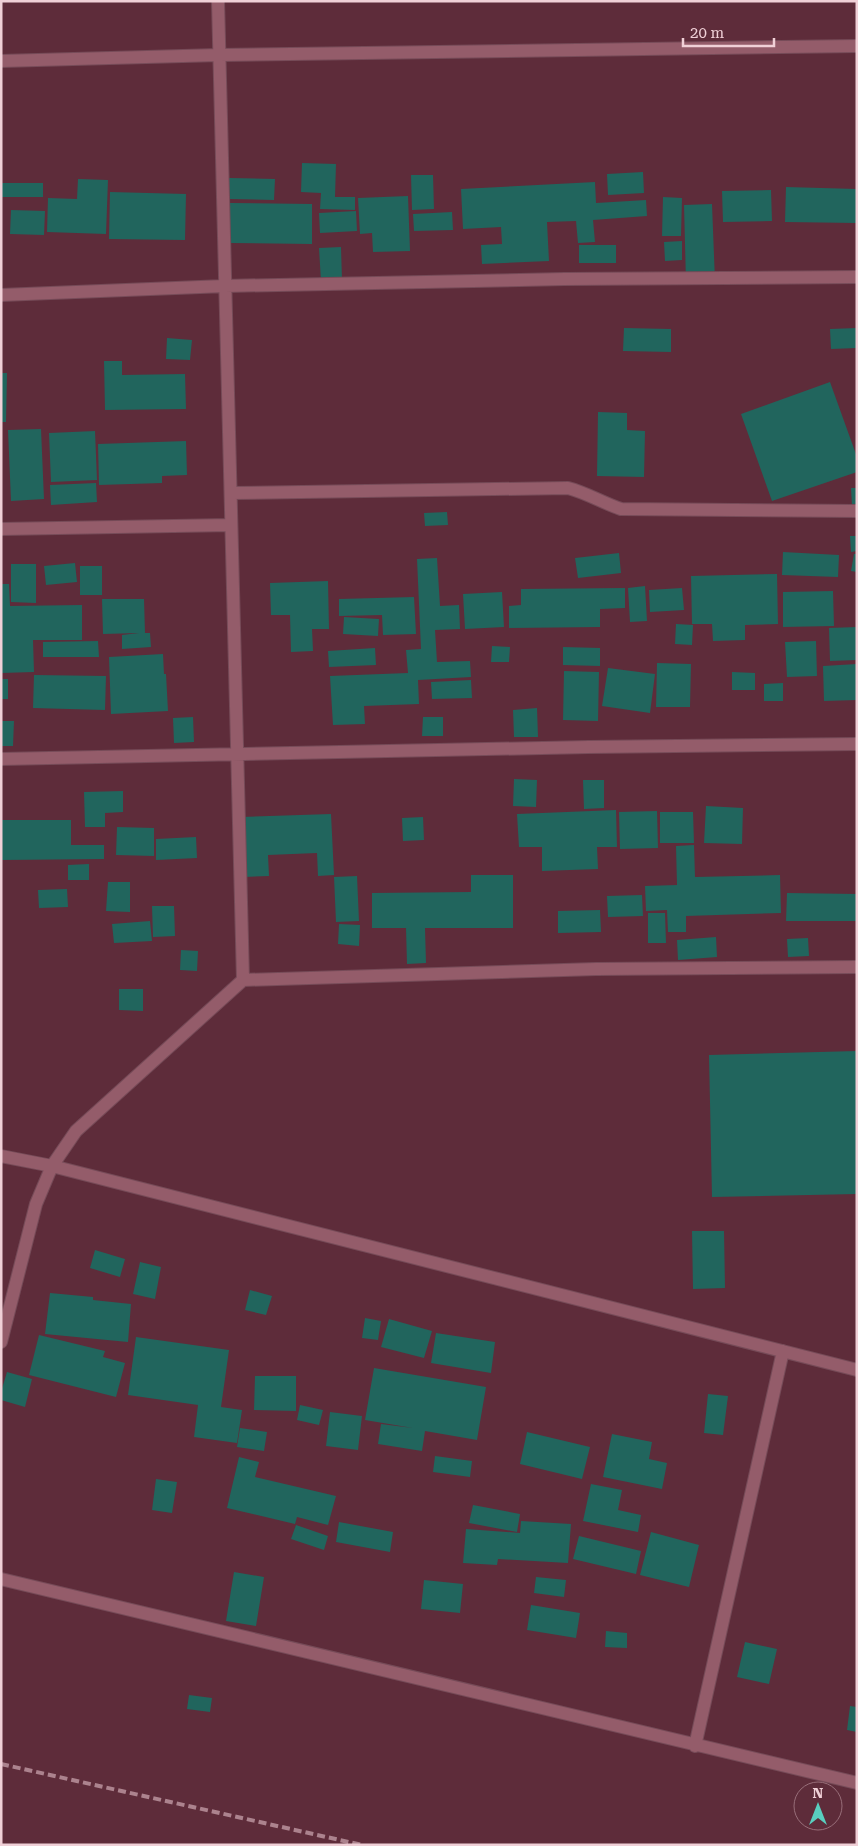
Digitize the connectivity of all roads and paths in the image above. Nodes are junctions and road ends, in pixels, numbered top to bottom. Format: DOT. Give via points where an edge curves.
graph roads {
  1 [pos="218,1"];
  2 [pos="857,46"];
  3 [pos="219,55"];
  4 [pos="1,61"];
  5 [pos="857,277"];
  6 [pos="225,286"];
  7 [pos="1,295"];
  8 [pos="231,493"];
  9 [pos="857,511"];
  10 [pos="231,525"];
  11 [pos="1,529"];
  12 [pos="857,744"];
  13 [pos="237,753"];
  14 [pos="1,759"];
  15 [pos="857,967"];
  16 [pos="243,980"];
  17 [pos="1,1156"];
  18 [pos="52,1166"];
  19 [pos="1,1342"];
  20 [pos="783,1351"];
  21 [pos="857,1370"];
  22 [pos="1,1579"];
  23 [pos="695,1746"];
  24 [pos="857,1783"];
  1 -- 3 [label="street"];
  2 -- 3 [label="street"];
  3 -- 4 [label="street"];
  3 -- 6 [label="street"];
  5 -- 6 [label="street"];
  6 -- 7 [label="street"];
  6 -- 8 [label="street"];
  8 -- 9 [label="street" via="568,488 621,508"];
  8 -- 10 [label="street"];
  10 -- 11 [label="street"];
  10 -- 13 [label="street"];
  12 -- 13 [label="street"];
  13 -- 14 [label="street"];
  13 -- 16 [label="street"];
  15 -- 16 [label="street" via="596,969"];
  16 -- 18 [label="street" via="76,1130"];
  17 -- 18 [label="street"];
  18 -- 19 [label="street" via="36,1204"];
  18 -- 20 [label="street"];
  20 -- 21 [label="street"];
  20 -- 23 [label="street"];
  22 -- 23 [label="street"];
  23 -- 24 [label="street"];
}
